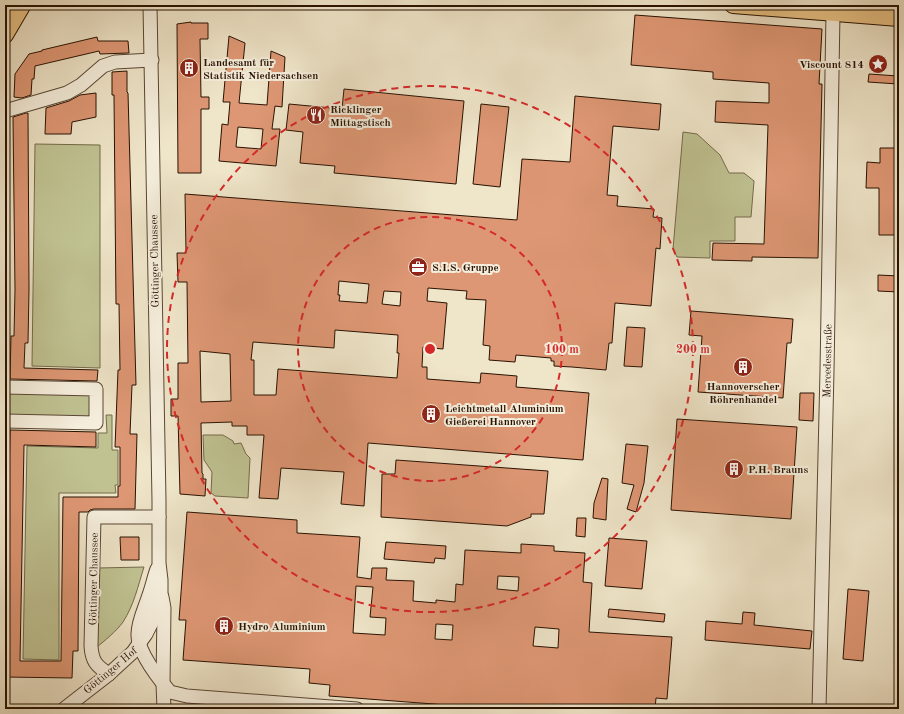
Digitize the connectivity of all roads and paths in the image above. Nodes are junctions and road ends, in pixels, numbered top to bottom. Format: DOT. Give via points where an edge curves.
graph roads {
  1 [pos="22,5"];
  2 [pos="150,5"];
  3 [pos="733,5"];
  4 [pos="5,12"];
  5 [pos="833,13"];
  6 [pos="899,18"];
  7 [pos="5,35"];
  8 [pos="152,60"];
  9 [pos="5,111"];
  10 [pos="5,387"];
  11 [pos="5,421"];
  12 [pos="159,517"];
  13 [pos="158,563"];
  14 [pos="161,594"];
  15 [pos="139,645"];
  16 [pos="109,674"];
  17 [pos="163,684"];
  18 [pos="64,709"];
  19 [pos="164,709"];
  20 [pos="357,709"];
  21 [pos="819,709"];
  1 -- 4 [label="main road"];
  1 -- 7 [label="main road"];
  2 -- 8 [label="street, Göttinger Chaussee"];
  3 -- 5 [label="main road"];
  5 -- 6 [label="main road"];
  5 -- 21 [label="street, Mercedesstraße"];
  8 -- 9 [label="street" via="115,62 104,66 67,93"];
  8 -- 12 [label="street, Göttinger Chaussee"];
  10 -- 11 [label="street" via="96,389 96,423"];
  12 -- 13 [label="street, Göttinger Chaussee"];
  12 -- 16 [label="street, Göttinger Chaussee" via="94,517 92,656 96,664"];
  13 -- 14 [label="street, Göttinger Chaussee"];
  13 -- 15 [label="street, Göttinger Chaussee" via="139,626"];
  14 -- 15 [label="street, Göttinger Chaussee" via="152,622"];
  14 -- 17 [label="street, Göttinger Chaussee" via="164,608"];
  15 -- 16 [label="street, Göttinger Hof"];
  15 -- 17 [label="street, Göttinger Hof"];
  16 -- 18 [label="street, Göttinger Hof"];
  17 -- 19 [label="street"];
  17 -- 20 [label="street" via="170,692 187,696"];
}
